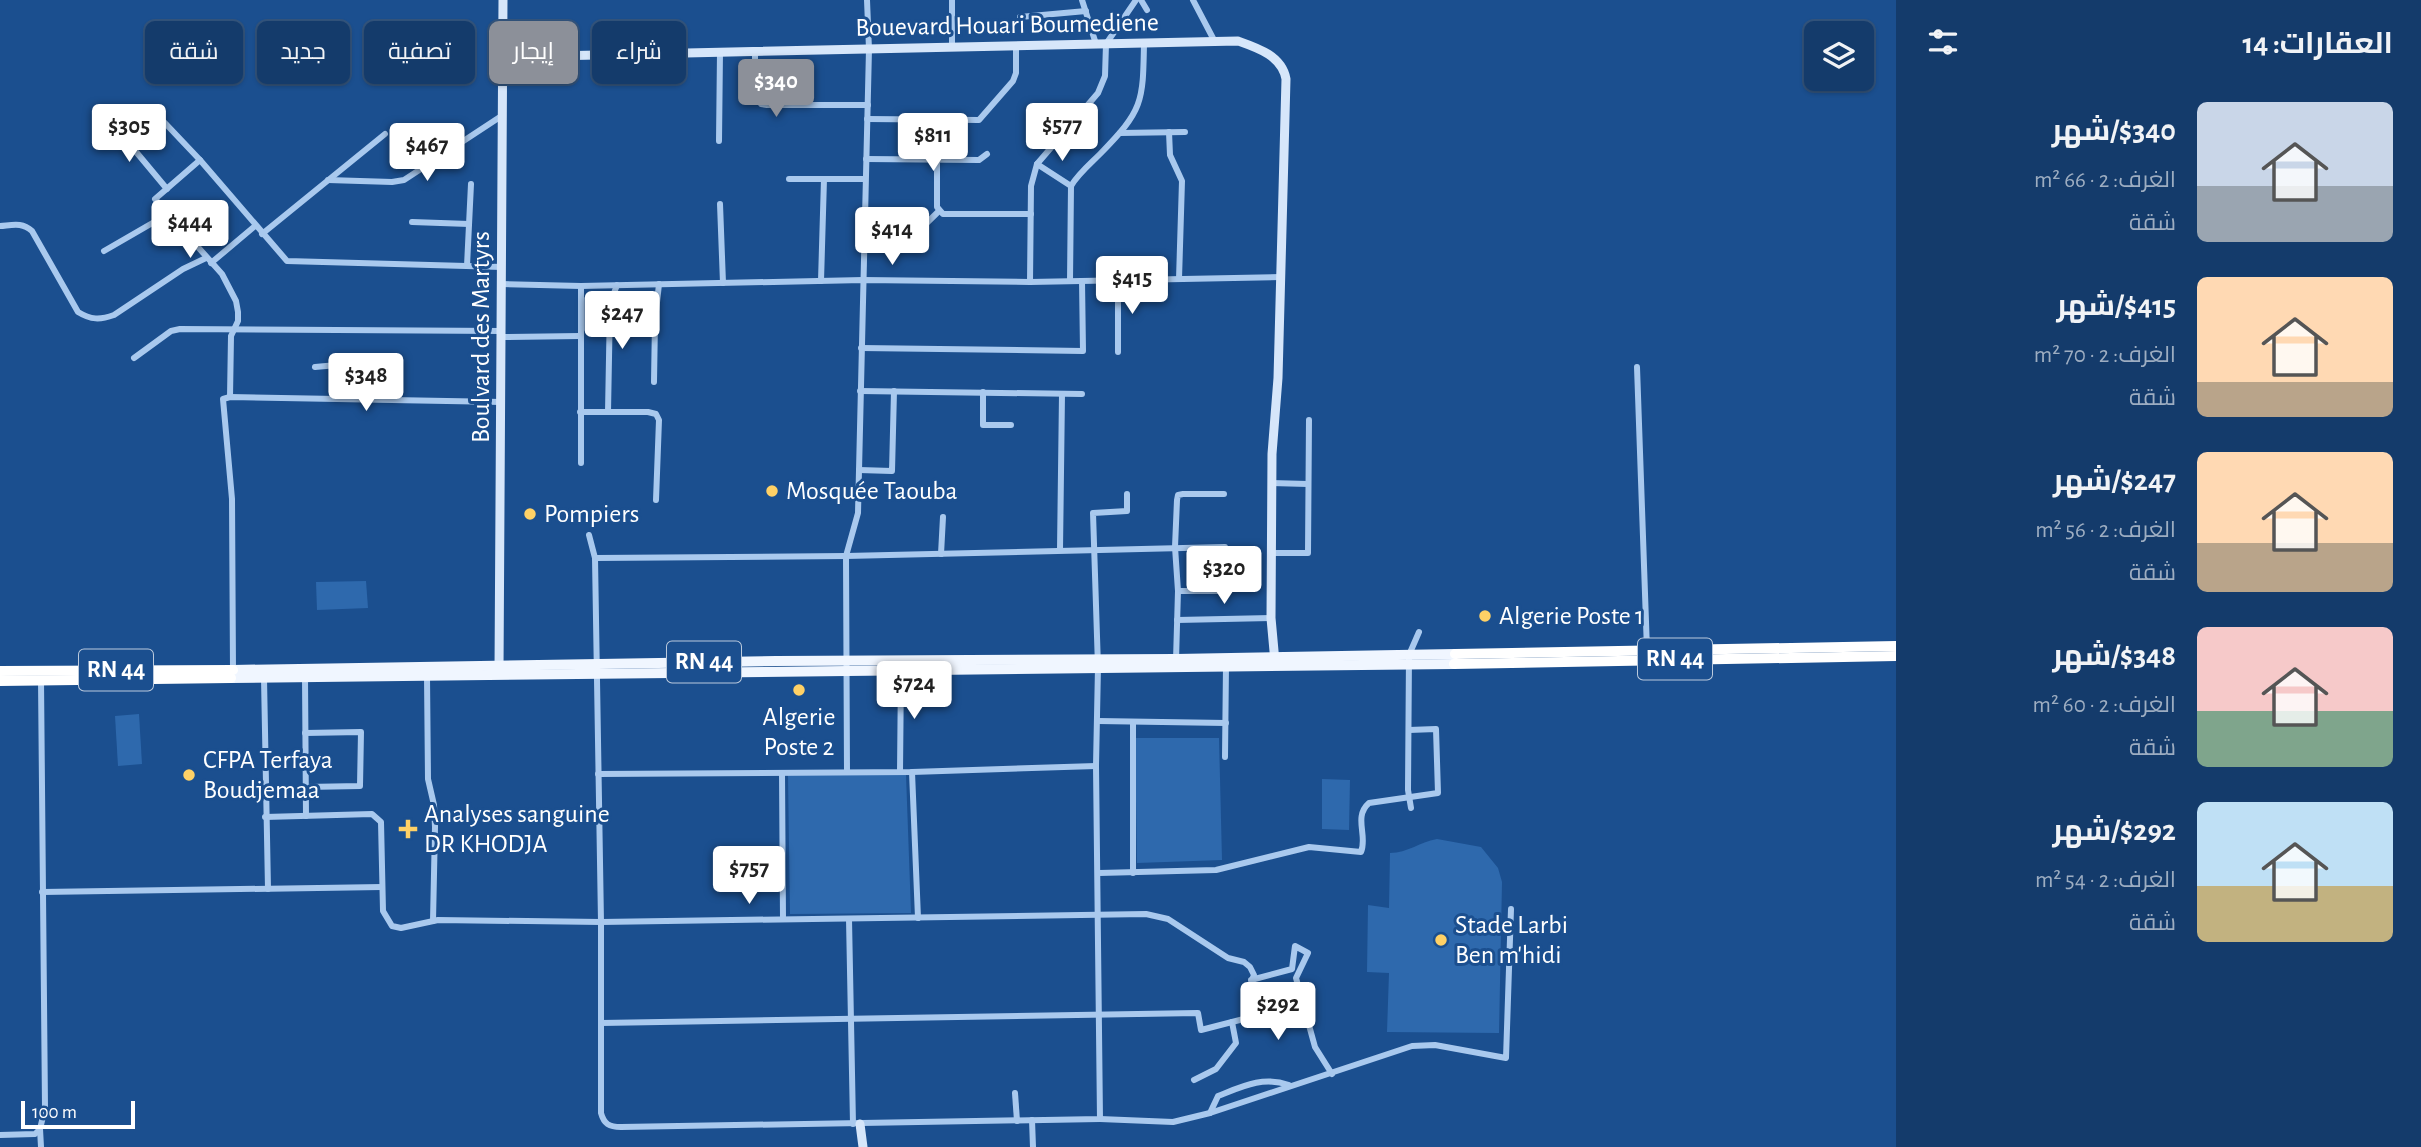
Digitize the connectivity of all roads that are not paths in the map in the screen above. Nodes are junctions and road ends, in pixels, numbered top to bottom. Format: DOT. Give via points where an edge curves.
graph roads {
  1 [pos="503,0"];
  2 [pos="867,0"];
  3 [pos="952,0"];
  4 [pos="1083,0"];
  5 [pos="1136,0"];
  6 [pos="1141,0"];
  7 [pos="1193,0"];
  8 [pos="1147,10"];
  9 [pos="1086,11"];
  10 [pos="1020,17"];
  11 [pos="503,21"];
  12 [pos="1215,41"];
  13 [pos="1144,43"];
  14 [pos="1096,44"];
  15 [pos="1106,44"];
  16 [pos="1016,46"];
  17 [pos="952,47"];
  18 [pos="869,49"];
  19 [pos="755,51"];
  20 [pos="720,52"];
  21 [pos="578,55"];
  22 [pos="503,84"];
  23 [pos="868,105"];
  24 [pos="503,115"];
  25 [pos="867,119"];
  26 [pos="937,120"];
  27 [pos="164,121"];
  28 [pos="112,123"];
  29 [pos="1169,132"];
  30 [pos="1185,132"];
  31 [pos="1120,133"];
  32 [pos="385,134"];
  33 [pos="719,141"];
  34 [pos="987,154"];
  35 [pos="866,159"];
  36 [pos="937,159"];
  37 [pos="200,160"];
  38 [pos="1037,164"];
  39 [pos="789,179"];
  40 [pos="824,179"];
  41 [pos="865,179"];
  42 [pos="328,180"];
  43 [pos="471,184"];
  44 [pos="1071,186"];
  45 [pos="167,188"];
  46 [pos="720,204"];
  47 [pos="939,211"];
  48 [pos="168,214"];
  49 [pos="1031,214"];
  50 [pos="412,222"];
  51 [pos="469,224"];
  52 [pos="0,226"];
  53 [pos="255,226"];
  54 [pos="262,234"];
  55 [pos="104,251"];
  56 [pos="898,251"];
  57 [pos="208,260"];
  58 [pos="467,266"];
  59 [pos="502,267"];
  60 [pos="1281,277"];
  61 [pos="1179,279"];
  62 [pos="863,280"];
  63 [pos="1118,280"];
  64 [pos="821,281"];
  65 [pos="1070,281"];
  66 [pos="1082,281"];
  67 [pos="1030,282"];
  68 [pos="723,283"];
  69 [pos="502,284"];
  70 [pos="617,285"];
  71 [pos="659,285"];
  72 [pos="581,286"];
  73 [pos="234,330"];
  74 [pos="502,334"];
  75 [pos="580,336"];
  76 [pos="861,348"];
  77 [pos="1118,352"];
  78 [pos="134,358"];
  79 [pos="392,360"];
  80 [pos="370,363"];
  81 [pos="1637,367"];
  82 [pos="315,368"];
  83 [pos="654,382"];
  84 [pos="860,391"];
  85 [pos="894,391"];
  86 [pos="983,392"];
  87 [pos="1062,394"];
  88 [pos="1082,394"];
  89 [pos="230,397"];
  90 [pos="369,399"];
  91 [pos="502,402"];
  92 [pos="580,412"];
  93 [pos="608,412"];
  94 [pos="1309,420"];
  95 [pos="1011,425"];
  96 [pos="581,463"];
  97 [pos="859,470"];
  98 [pos="1271,483"];
  99 [pos="1308,484"];
  100 [pos="1127,494"];
  101 [pos="1224,494"];
  102 [pos="656,500"];
  103 [pos="943,517"];
  104 [pos="589,535"];
  105 [pos="1175,547"];
  106 [pos="1094,549"];
  107 [pos="1060,550"];
  108 [pos="1271,553"];
  109 [pos="941,554"];
  110 [pos="846,556"];
  111 [pos="595,558"];
  112 [pos="1178,591"];
  113 [pos="1271,618"];
  114 [pos="1177,620"];
  115 [pos="1419,632"];
  116 [pos="1896,646"];
  117 [pos="1647,650"];
  118 [pos="1896,656"];
  119 [pos="1454,659"];
  120 [pos="1409,660"];
  121 [pos="1275,661"];
  122 [pos="1176,662"];
  123 [pos="1226,662"];
  124 [pos="1098,663"];
  125 [pos="845,665"];
  126 [pos="596,668"];
  127 [pos="499,670"];
  128 [pos="901,670"];
  129 [pos="0,671"];
  130 [pos="232,674"];
  131 [pos="427,676"];
  132 [pos="305,677"];
  133 [pos="264,678"];
  134 [pos="41,680"];
  135 [pos="0,681"];
  136 [pos="1098,722"];
  137 [pos="1133,722"];
  138 [pos="1226,723"];
  139 [pos="1409,730"];
  140 [pos="305,733"];
  141 [pos="1225,757"];
  142 [pos="1096,766"];
  143 [pos="847,772"];
  144 [pos="900,772"];
  145 [pos="912,772"];
  146 [pos="782,773"];
  147 [pos="598,774"];
  148 [pos="306,787"];
  149 [pos="1409,795"];
  150 [pos="1411,808"];
  151 [pos="306,816"];
  152 [pos="265,817"];
  153 [pos="1099,873"];
  154 [pos="1133,873"];
  155 [pos="383,887"];
  156 [pos="268,889"];
  157 [pos="42,892"];
  158 [pos="1511,909"];
  159 [pos="1099,915"];
  160 [pos="918,918"];
  161 [pos="783,919"];
  162 [pos="849,919"];
  163 [pos="433,921"];
  164 [pos="601,922"];
  165 [pos="1251,980"];
  166 [pos="1100,1016"];
  167 [pos="1255,1016"];
  168 [pos="850,1018"];
  169 [pos="1307,1019"];
  170 [pos="1232,1022"];
  171 [pos="601,1023"];
  172 [pos="1332,1074"];
  173 [pos="1194,1080"];
  174 [pos="1289,1085"];
  175 [pos="1015,1093"];
  176 [pos="1210,1113"];
  177 [pos="1100,1119"];
  178 [pos="1017,1121"];
  179 [pos="1032,1121"];
  180 [pos="857,1124"];
  181 [pos="40,1129"];
  182 [pos="0,1135"];
  183 [pos="41,1147"];
  184 [pos="863,1147"];
  185 [pos="1033,1147"];
  1 -- 11 [label="street, Boulvard des Martyrs"];
  2 -- 18 [label="street"];
  3 -- 17 [label="street"];
  4 -- 9 [label="street"];
  5 -- 15 [label="street"];
  6 -- 8 [label="street"];
  7 -- 12 [label="street"];
  9 -- 10 [label="street"];
  9 -- 14 [label="street"];
  12 -- 13 [label="street, Bouevard Houari Boumediene"];
  12 -- 60 [label="street, Bouevard Houari Boumediene" via="1238,41 1260,49 1284,69"];
  13 -- 15 [label="street, Bouevard Houari Boumediene"];
  13 -- 31 [label="street" via="1140,102"];
  14 -- 15 [label="street, Bouevard Houari Boumediene"];
  14 -- 16 [label="street, Bouevard Houari Boumediene"];
  15 -- 38 [label="street" via="1105,76 1098,93"];
  16 -- 17 [label="street, Bouevard Houari Boumediene"];
  16 -- 26 [label="street" via="1013,81 984,117"];
  17 -- 18 [label="street, Bouevard Houari Boumediene"];
  18 -- 19 [label="street, Bouevard Houari Boumediene"];
  18 -- 23 [label="street"];
  19 -- 20 [label="street, Bouevard Houari Boumediene"];
  19 -- 23 [label="street" via="755,94 761,104"];
  20 -- 21 [label="street, Bouevard Houari Boumediene"];
  20 -- 33 [label="street"];
  22 -- 24 [label="street, Boulvard des Martyrs"];
  23 -- 25 [label="street"];
  24 -- 42 [label="street" via="404,180"];
  24 -- 59 [label="street, Boulvard des Martyrs"];
  25 -- 26 [label="street"];
  25 -- 35 [label="street"];
  26 -- 36 [label="street"];
  27 -- 37 [label="street"];
  28 -- 45 [label="street"];
  29 -- 30 [label="street"];
  29 -- 31 [label="street"];
  29 -- 61 [label="street" via="1170,155 1182,181"];
  31 -- 44 [label="street"];
  32 -- 42 [label="street"];
  34 -- 36 [label="street" via="979,160"];
  35 -- 36 [label="street"];
  35 -- 41 [label="street"];
  36 -- 47 [label="street"];
  37 -- 45 [label="street"];
  37 -- 53 [label="street"];
  38 -- 44 [label="street"];
  38 -- 49 [label="street"];
  39 -- 40 [label="street"];
  40 -- 41 [label="street"];
  40 -- 64 [label="street"];
  41 -- 62 [label="street"];
  42 -- 54 [label="street"];
  43 -- 51 [label="street"];
  44 -- 65 [label="street"];
  45 -- 48 [label="street" via="155,199"];
  46 -- 68 [label="street"];
  47 -- 49 [label="street"];
  47 -- 56 [label="street"];
  48 -- 55 [label="street"];
  48 -- 57 [label="street"];
  49 -- 67 [label="street"];
  50 -- 51 [label="street"];
  51 -- 58 [label="street"];
  52 -- 57 [label="street" via="18,224 32,231 78,312 94,318 114,315 183,269"];
  53 -- 54 [label="street"];
  53 -- 57 [label="street"];
  54 -- 58 [label="street" via="281,257 295,263"];
  57 -- 73 [label="street" via="229,284 236,301 239,312"];
  58 -- 59 [label="street"];
  59 -- 69 [label="street, Boulvard des Martyrs"];
  60 -- 61 [label="street"];
  60 -- 98 [label="street, Bouevard Houari Boumediene"];
  61 -- 63 [label="street"];
  62 -- 64 [label="street"];
  62 -- 67 [label="street"];
  62 -- 76 [label="street"];
  63 -- 66 [label="street"];
  63 -- 77 [label="street"];
  64 -- 68 [label="street"];
  65 -- 66 [label="street"];
  65 -- 67 [label="street"];
  66 -- 76 [label="street" via="1083,351"];
  68 -- 71 [label="street"];
  69 -- 72 [label="street"];
  69 -- 74 [label="street, Boulvard des Martyrs"];
  70 -- 71 [label="street"];
  70 -- 72 [label="street"];
  70 -- 93 [label="street" via="610,304"];
  71 -- 83 [label="street"];
  72 -- 75 [label="street"];
  73 -- 74 [label="street"];
  73 -- 78 [label="street" via="171,331"];
  73 -- 89 [label="street"];
  74 -- 75 [label="street"];
  74 -- 91 [label="street, Boulvard des Martyrs"];
  75 -- 92 [label="street"];
  76 -- 84 [label="street"];
  79 -- 80 [label="street"];
  80 -- 82 [label="street"];
  80 -- 90 [label="street"];
  81 -- 117 [label="street"];
  84 -- 85 [label="street"];
  84 -- 97 [label="street"];
  85 -- 86 [label="street"];
  85 -- 97 [label="street" via="892,471"];
  86 -- 87 [label="street"];
  86 -- 95 [label="street" via="983,425"];
  87 -- 88 [label="street"];
  87 -- 107 [label="street"];
  89 -- 90 [label="street"];
  89 -- 130 [label="street" via="223,399 232,499"];
  90 -- 91 [label="street"];
  91 -- 127 [label="street, Boulvard des Martyrs"];
  92 -- 93 [label="street"];
  92 -- 96 [label="street"];
  93 -- 102 [label="street" via="656,414"];
  94 -- 99 [label="street"];
  97 -- 110 [label="street" via="858,513"];
  98 -- 99 [label="street"];
  98 -- 108 [label="street, Bouevard Houari Boumediene"];
  99 -- 108 [label="street" via="1308,553"];
  100 -- 106 [label="street" via="1127,511 1093,513"];
  101 -- 105 [label="street" via="1178,495"];
  103 -- 109 [label="street"];
  104 -- 111 [label="street"];
  105 -- 106 [label="street"];
  105 -- 112 [label="street"];
  105 -- 112 [label="street" via="1225,547 1224,588"];
  106 -- 107 [label="street"];
  106 -- 124 [label="street"];
  107 -- 109 [label="street"];
  108 -- 113 [label="street, Bouevard Houari Boumediene"];
  109 -- 110 [label="street"];
  110 -- 111 [label="street"];
  110 -- 125 [label="street"];
  111 -- 126 [label="street"];
  112 -- 114 [label="street"];
  113 -- 114 [label="street"];
  113 -- 121 [label="street, Bouevard Houari Boumediene"];
  114 -- 122 [label="street"];
  115 -- 120 [label="street"];
  116 -- 117 [label="highway, RN 44"];
  117 -- 119 [label="highway, RN 44"];
  118 -- 119 [label="highway, RN 44"];
  119 -- 120 [label="main road, RN 44"];
  120 -- 121 [label="main road, RN 44"];
  120 -- 139 [label="street"];
  121 -- 123 [label="main road, RN 44"];
  122 -- 123 [label="main road, RN 44"];
  122 -- 124 [label="main road, RN 44"];
  123 -- 138 [label="street"];
  124 -- 125 [label="main road, RN 44"];
  124 -- 128 [label="main road, RN 44"];
  124 -- 136 [label="street"];
  125 -- 126 [label="main road, RN 44"];
  125 -- 128 [label="main road, RN 44"];
  125 -- 143 [label="street"];
  126 -- 127 [label="main road, RN 44"];
  126 -- 147 [label="street"];
  127 -- 130 [label="main road, RN 44"];
  127 -- 131 [label="main road, RN 44"];
  128 -- 144 [label="street"];
  129 -- 130 [label="highway, RN 44"];
  130 -- 133 [label="main road, RN 44"];
  130 -- 134 [label="highway, RN 44"];
  131 -- 132 [label="main road, RN 44"];
  131 -- 163 [label="street" via="428,779 435,827"];
  132 -- 133 [label="main road, RN 44"];
  132 -- 140 [label="street"];
  133 -- 152 [label="street"];
  134 -- 135 [label="highway, RN 44"];
  134 -- 157 [label="street"];
  136 -- 137 [label="street"];
  136 -- 142 [label="street"];
  137 -- 138 [label="street"];
  137 -- 154 [label="street"];
  138 -- 141 [label="street"];
  139 -- 149 [label="street"];
  139 -- 149 [label="street" via="1436,729 1438,793"];
  140 -- 148 [label="street"];
  140 -- 148 [label="street" via="361,732 359,786"];
  142 -- 145 [label="street"];
  142 -- 153 [label="street"];
  143 -- 144 [label="street"];
  143 -- 146 [label="street"];
  144 -- 145 [label="street"];
  145 -- 160 [label="street"];
  146 -- 147 [label="street"];
  146 -- 161 [label="street"];
  147 -- 164 [label="street"];
  148 -- 151 [label="street"];
  149 -- 150 [label="street"];
  149 -- 154 [label="street" via="1364,807 1361,852 1309,847 1216,870"];
  151 -- 152 [label="street"];
  151 -- 155 [label="street" via="377,817 381,822"];
  152 -- 156 [label="street"];
  153 -- 154 [label="street"];
  153 -- 159 [label="street"];
  155 -- 156 [label="street"];
  155 -- 163 [label="street" via="383,911 392,926"];
  156 -- 157 [label="street"];
  157 -- 181 [label="street" via="45,1108"];
  158 -- 172 [label="street" via="1507,1058 1435,1045 1412,1046"];
  159 -- 160 [label="street"];
  159 -- 165 [label="street" via="1146,914 1168,919 1228,958 1244,962 1254,975"];
  159 -- 166 [label="street"];
  160 -- 162 [label="street"];
  161 -- 162 [label="street"];
  161 -- 164 [label="street"];
  162 -- 168 [label="street"];
  163 -- 164 [label="street"];
  164 -- 171 [label="street"];
  165 -- 167 [label="street" via="1248,996"];
  165 -- 169 [label="street" via="1292,969 1295,946 1308,953 1296,978"];
  166 -- 168 [label="street"];
  166 -- 170 [label="street" via="1198,1013 1201,1030"];
  166 -- 177 [label="street"];
  167 -- 169 [label="street" via="1277,1028"];
  167 -- 170 [label="street"];
  168 -- 171 [label="street"];
  168 -- 180 [label="street"];
  169 -- 172 [label="street" via="1315,1047"];
  170 -- 173 [label="street" via="1236,1043 1216,1069"];
  171 -- 180 [label="street" via="601,1113 612,1127"];
  172 -- 174 [label="street"];
  174 -- 176 [label="street"];
  174 -- 176 [label="street" via="1251,1083 1218,1096"];
  175 -- 178 [label="street"];
  176 -- 177 [label="street" via="1174,1122"];
  177 -- 179 [label="street"];
  178 -- 179 [label="street"];
  178 -- 180 [label="street"];
  179 -- 185 [label="street"];
  180 -- 184 [label="street"];
  181 -- 182 [label="street" via="35,1134"];
  181 -- 183 [label="street"];
}
